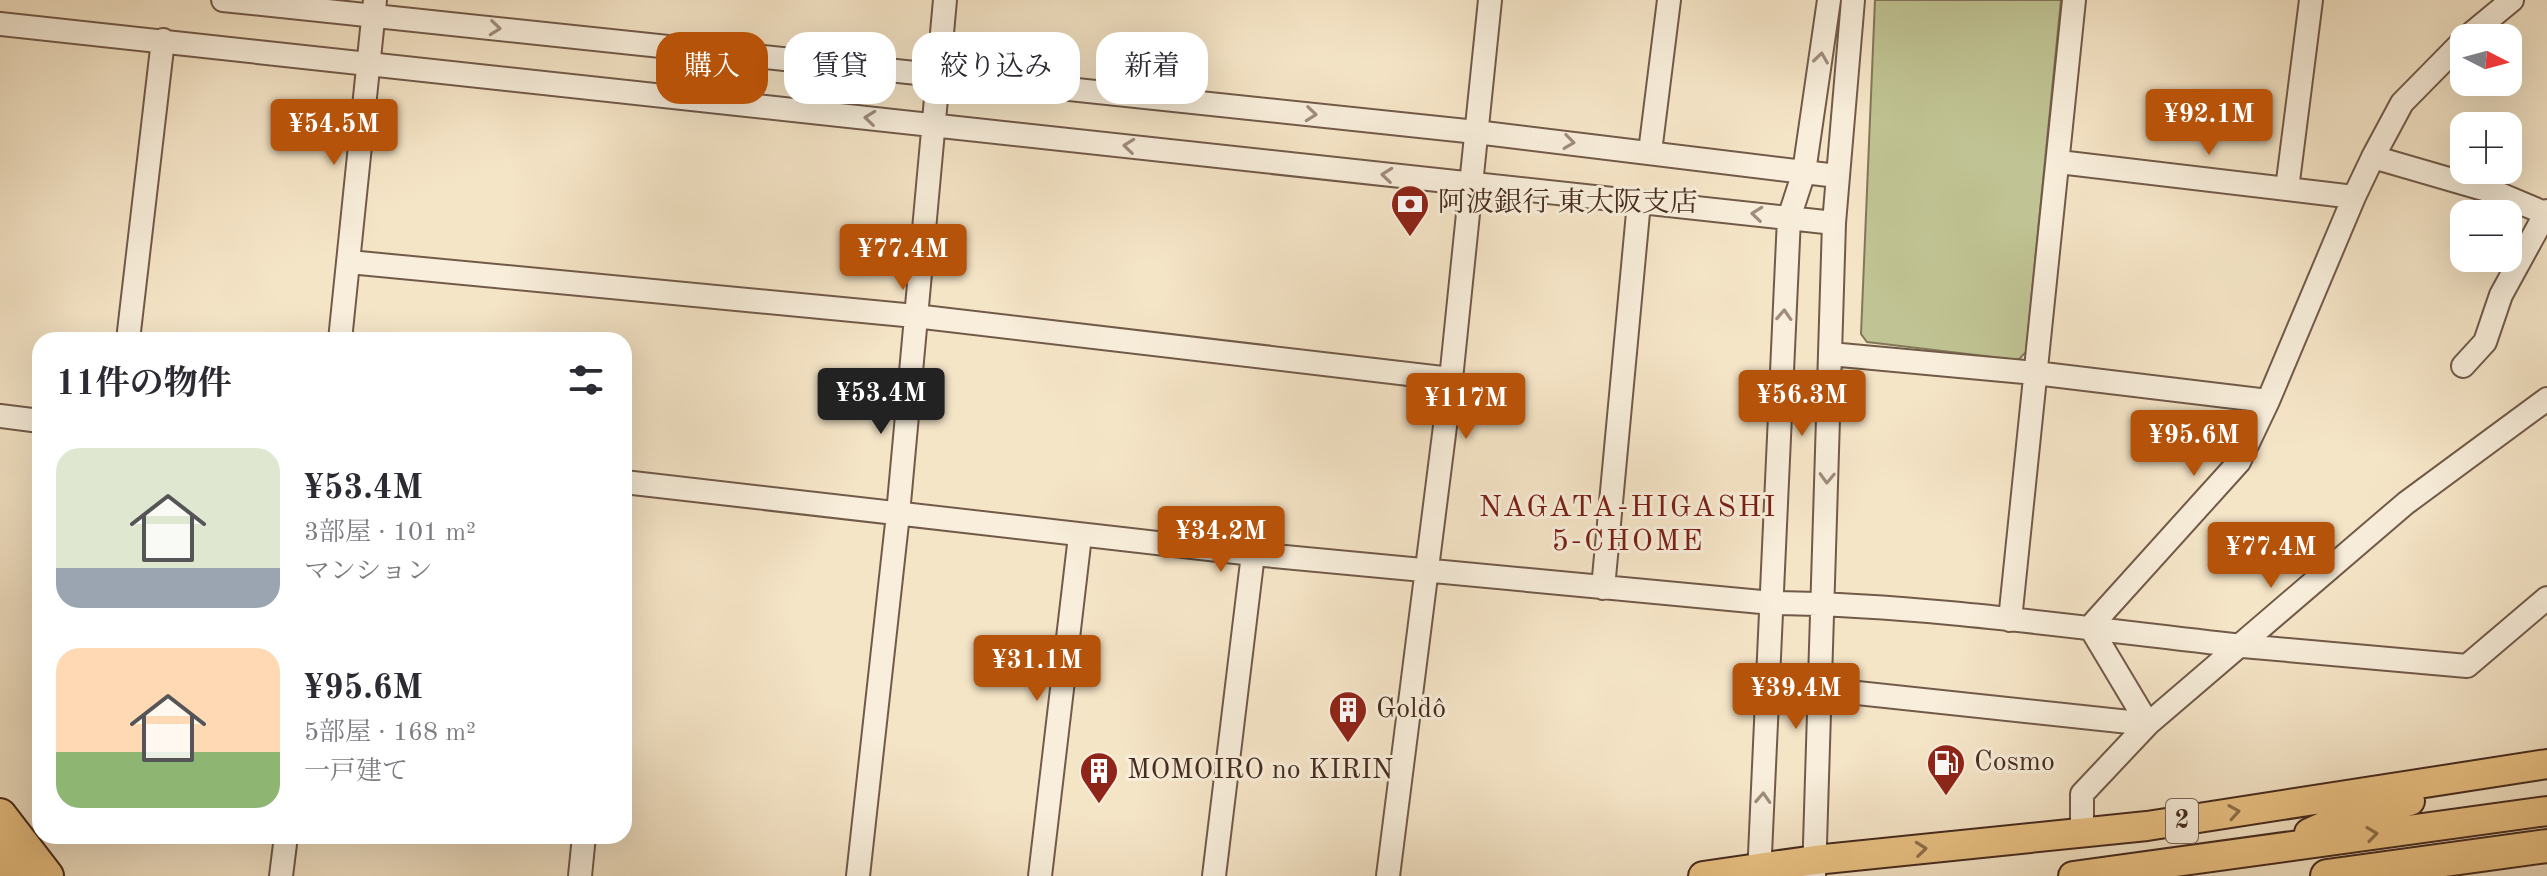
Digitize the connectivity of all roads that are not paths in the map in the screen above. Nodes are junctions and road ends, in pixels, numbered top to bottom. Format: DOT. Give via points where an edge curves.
graph roads {
  1 [pos="223,0"];
  2 [pos="945,0"];
  3 [pos="1490,0"];
  4 [pos="1669,0"];
  5 [pos="1829,0"];
  6 [pos="1853,0"];
  7 [pos="2074,0"];
  8 [pos="2311,0"];
  9 [pos="2512,0"];
  10 [pos="374,8"];
  11 [pos="0,24"];
  12 [pos="2483,24"];
  13 [pos="942,32"];
  14 [pos="163,40"];
  15 [pos="2450,54"];
  16 [pos="368,63"];
  17 [pos="912,72"];
  18 [pos="1080,90"];
  19 [pos="934,104"];
  20 [pos="932,125"];
  21 [pos="1476,132"];
  22 [pos="1650,152"];
  23 [pos="2373,157"];
  24 [pos="2059,162"];
  25 [pos="1804,172"];
  26 [pos="1837,176"];
  27 [pos="1469,184"];
  28 [pos="2287,189"];
  29 [pos="2354,197"];
  30 [pos="1639,202"];
  31 [pos="2547,213"];
  32 [pos="1789,218"];
  33 [pos="1834,223"];
  34 [pos="349,262"];
  35 [pos="915,316"];
  36 [pos="129,332"];
  37 [pos="341,332"];
  38 [pos="1830,354"];
  39 [pos="2463,366"];
  40 [pos="2035,373"];
  41 [pos="1451,379"];
  42 [pos="2547,399"];
  43 [pos="2268,401"];
  44 [pos="0,416"];
  45 [pos="32,420"];
  46 [pos="632,483"];
  47 [pos="898,514"];
  48 [pos="1080,536"];
  49 [pos="1253,554"];
  50 [pos="1426,571"];
  51 [pos="1603,588"];
  52 [pos="2547,598"];
  53 [pos="1772,603"];
  54 [pos="1823,604"];
  55 [pos="2010,620"];
  56 [pos="2090,627"];
  57 [pos="2243,645"];
  58 [pos="1820,689"];
  59 [pos="2148,724"];
  60 [pos="2543,765"];
  61 [pos="2547,811"];
  62 [pos="0,815"];
  63 [pos="2082,833"];
  64 [pos="285,844"];
  65 [pos="583,844"];
  66 [pos="2547,846"];
  67 [pos="2279,847"];
  68 [pos="0,857"];
  69 [pos="1815,868"];
  70 [pos="1759,872"];
  71 [pos="15,876"];
  72 [pos="47,876"];
  73 [pos="281,876"];
  74 [pos="580,876"];
  75 [pos="858,876"];
  76 [pos="1040,876"];
  77 [pos="1214,876"];
  78 [pos="1388,876"];
  79 [pos="1703,876"];
  80 [pos="2073,876"];
  81 [pos="2327,876"];
  1 -- 10 [label="street"];
  2 -- 13 [label="street"];
  3 -- 21 [label="street"];
  4 -- 22 [label="street"];
  25 -- 5 [label="street, one-way"];
  6 -- 26 [label="street"];
  7 -- 24 [label="street"];
  8 -- 28 [label="street"];
  9 -- 12 [label="street"];
  10 -- 16 [label="street"];
  10 -- 17 [label="street, one-way"];
  11 -- 14 [label="street"];
  14 -- 16 [label="street"];
  14 -- 36 [label="street"];
  15 -- 23 [label="street" via="2402,103"];
  20 -- 16 [label="street, one-way"];
  16 -- 34 [label="street"];
  18 -- 21 [label="street, one-way"];
  19 -- 20 [label="street"];
  27 -- 20 [label="street, one-way"];
  20 -- 35 [label="street"];
  21 -- 22 [label="street, one-way"];
  21 -- 27 [label="street"];
  22 -- 25 [label="street"];
  23 -- 29 [label="street"];
  23 -- 31 [label="street"];
  24 -- 28 [label="street"];
  24 -- 40 [label="street"];
  25 -- 26 [label="street"];
  25 -- 32 [label="street"];
  26 -- 33 [label="street"];
  27 -- 30 [label="street"];
  27 -- 41 [label="street"];
  28 -- 29 [label="street"];
  29 -- 43 [label="street"];
  32 -- 30 [label="street, one-way"];
  30 -- 51 [label="street"];
  31 -- 39 [label="street" via="2501,295 2485,342"];
  32 -- 33 [label="street"];
  53 -- 32 [label="street, one-way"];
  33 -- 38 [label="street"];
  34 -- 35 [label="street"];
  34 -- 37 [label="street"];
  35 -- 41 [label="street"];
  35 -- 47 [label="street"];
  38 -- 40 [label="street"];
  38 -- 54 [label="street, one-way"];
  40 -- 43 [label="street"];
  40 -- 55 [label="street"];
  41 -- 50 [label="street"];
  42 -- 57 [label="street" via="2406,503"];
  43 -- 56 [label="street" via="2239,462"];
  44 -- 45 [label="street"];
  46 -- 47 [label="street"];
  47 -- 48 [label="street"];
  47 -- 75 [label="street"];
  48 -- 49 [label="street"];
  48 -- 76 [label="street"];
  49 -- 50 [label="street"];
  49 -- 77 [label="street"];
  50 -- 51 [label="street"];
  50 -- 78 [label="street"];
  51 -- 53 [label="street"];
  52 -- 57 [label="street" via="2467,666"];
  53 -- 54 [label="street"];
  70 -- 53 [label="street, one-way"];
  54 -- 55 [label="street"];
  54 -- 58 [label="street"];
  55 -- 56 [label="street"];
  56 -- 57 [label="street"];
  56 -- 59 [label="street"];
  57 -- 59 [label="street"];
  58 -- 59 [label="street"];
  58 -- 69 [label="street"];
  59 -- 63 [label="street" via="2082,794"];
  63 -- 60 [label="main road, 2, one-way"];
  60 -- 67 [label="main road" via="2338,820"];
  67 -- 61 [label="main road, 2, one-way"];
  62 -- 72 [label="highway"];
  69 -- 63 [label="main road, 2, one-way"];
  64 -- 73 [label="street"];
  65 -- 74 [label="street"];
  66 -- 81 [label="highway"];
  67 -- 80 [label="main road, 2"];
  68 -- 71 [label="highway"];
  69 -- 70 [label="main road, 2"];
  70 -- 79 [label="main road, 2"];
}
